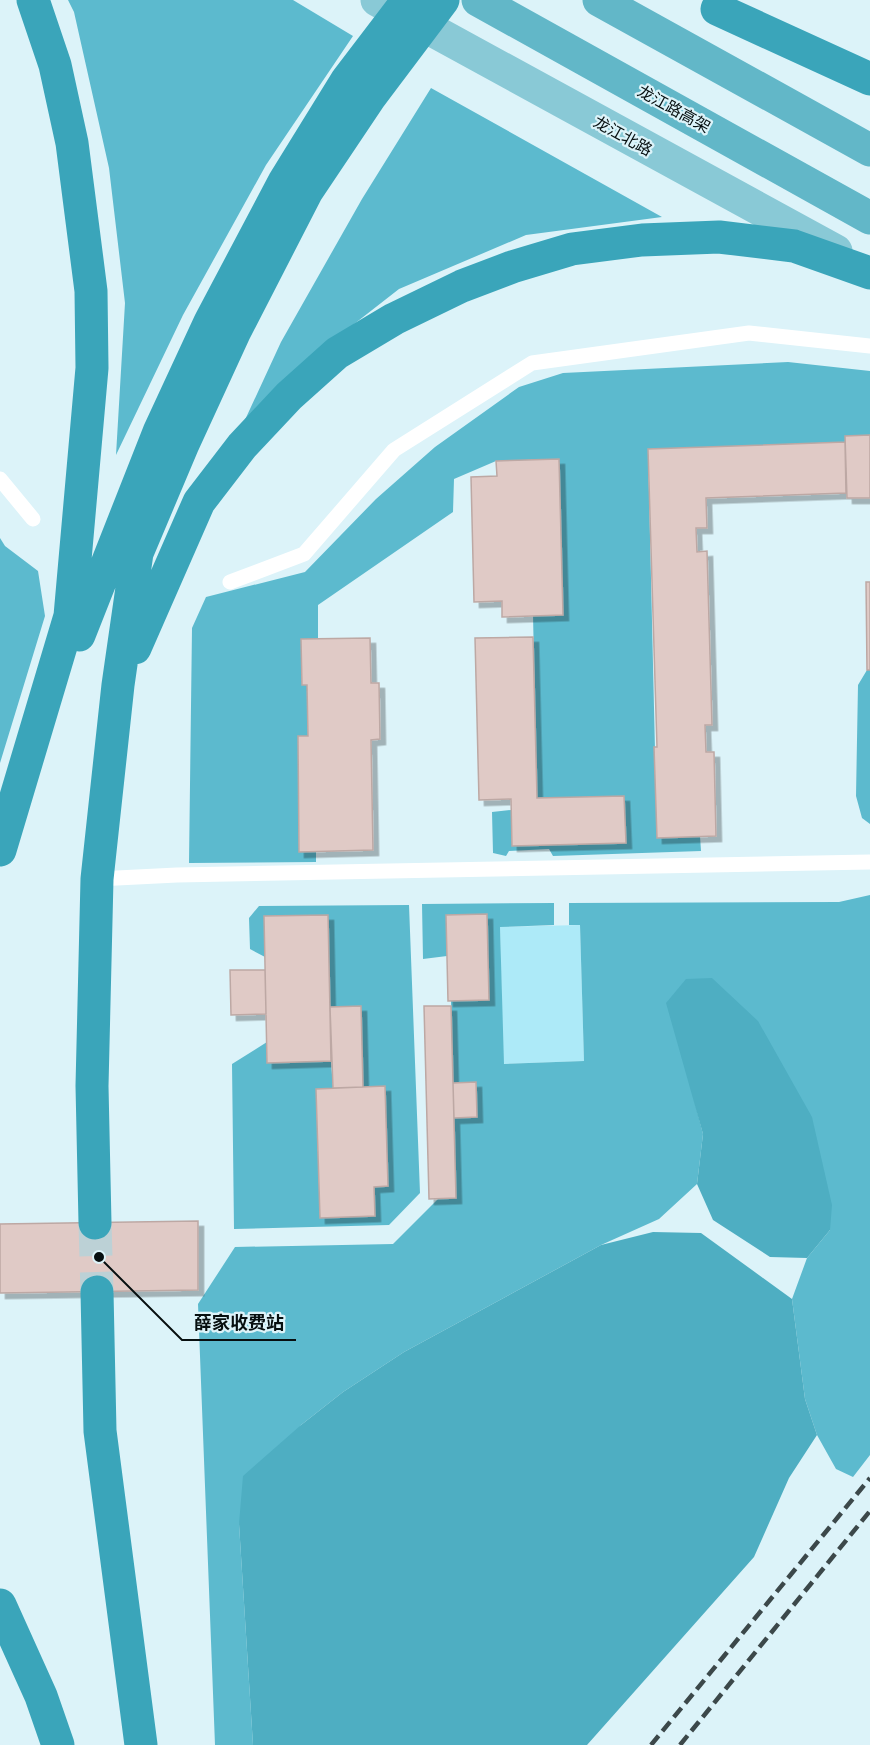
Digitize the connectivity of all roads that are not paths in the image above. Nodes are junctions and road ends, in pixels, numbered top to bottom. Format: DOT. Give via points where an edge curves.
graph roads {
  1 [pos="33,0"];
  2 [pos="377,0"];
  3 [pos="408,0"];
  4 [pos="443,0"];
  5 [pos="478,0"];
  6 [pos="599,0"];
  7 [pos="708,5"];
  8 [pos="870,80"];
  9 [pos="358,88"];
  10 [pos="870,93"];
  11 [pos="870,150"];
  12 [pos="870,218"];
  13 [pos="870,271"];
  14 [pos="870,346"];
  15 [pos="0,479"];
  16 [pos="33,519"];
  17 [pos="230,582"];
  18 [pos="118,686"];
  19 [pos="44,709"];
  20 [pos="0,850"];
  21 [pos="870,862"];
  22 [pos="97,879"];
  23 [pos="95,1223"];
  24 [pos="97,1292"];
  25 [pos="0,1605"];
  26 [pos="58,1745"];
  27 [pos="141,1745"];
  1 -- 19 [label="highway" via="55,65 72,143 91,291 92,368 70,616"];
  2 -- 13 [label="main road, 龙江北路"];
  3 -- 9 [label="highway"];
  4 -- 9 [label="highway"];
  5 -- 12 [label="highway, 龙江路高架"];
  6 -- 11 [label="highway"];
  7 -- 8 [label="highway"];
  7 -- 10 [label="main road"];
  9 -- 18 [label="highway" via="234,333 137,553"];
  9 -- 19 [label="highway" via="284,182 210,322 159,432 82,627"];
  13 -- 18 [label="highway" via="794,246 719,237 642,240 572,249 512,267 394,319 337,353 289,396 242,446 199,502"];
  14 -- 17 [label="lane" via="749,333 532,363 394,450 304,554"];
  15 -- 16 [label="lane"];
  18 -- 22 [label="highway"];
  19 -- 20 [label="highway"];
  21 -- 22 [label="lane"];
  22 -- 23 [label="highway" via="92,1086"];
  24 -- 27 [label="highway" via="100,1431"];
  25 -- 26 [label="highway" via="41,1696"];
}
